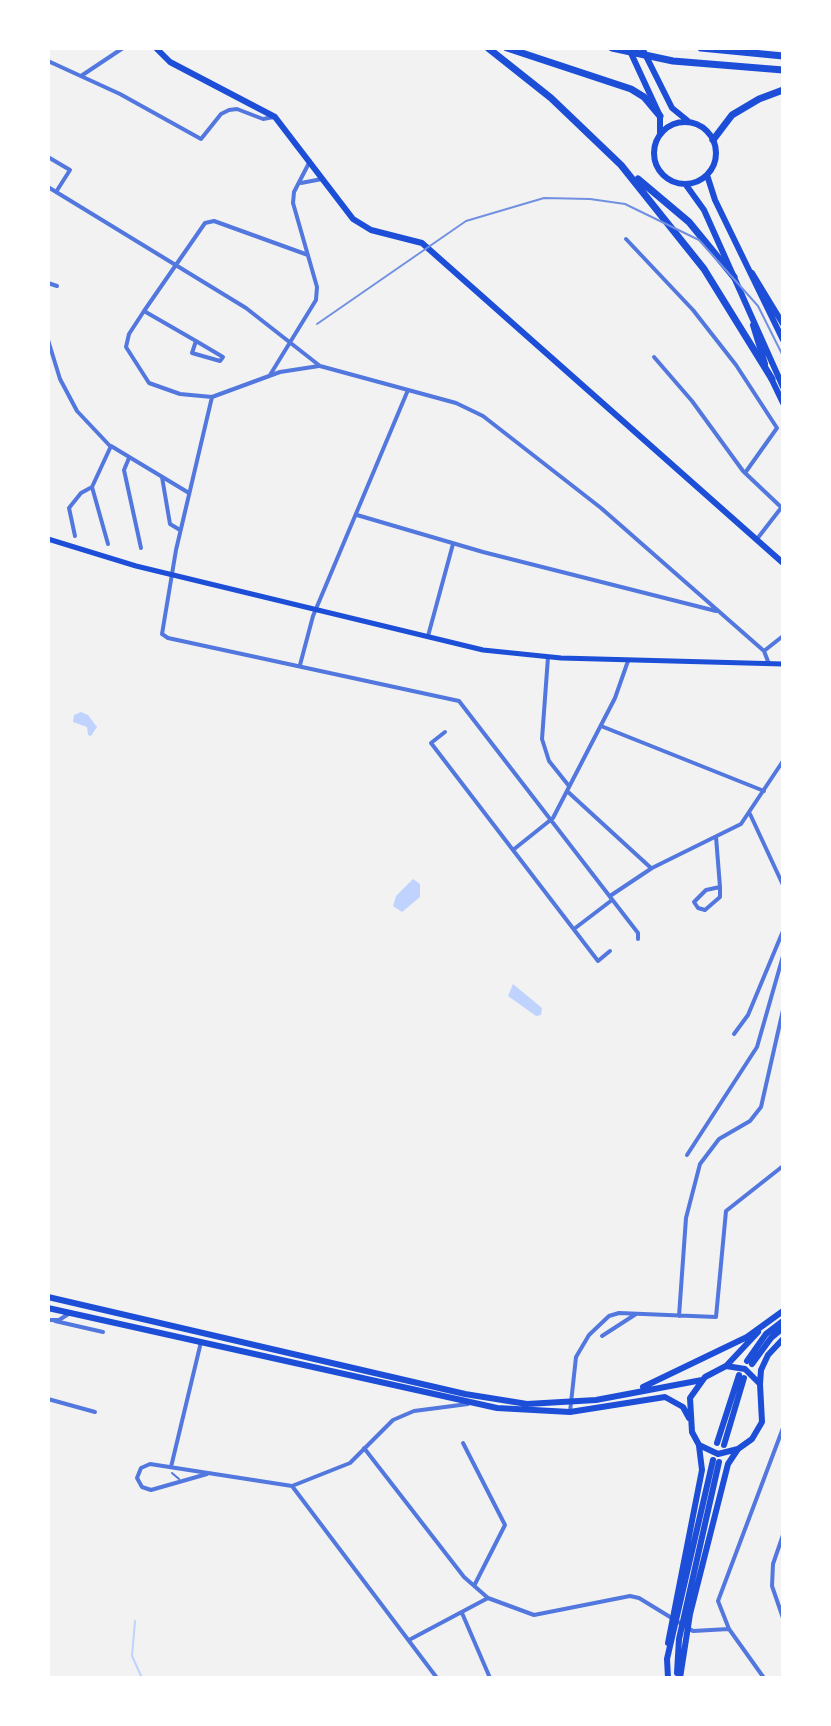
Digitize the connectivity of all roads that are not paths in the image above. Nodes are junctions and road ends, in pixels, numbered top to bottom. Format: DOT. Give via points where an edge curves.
graph roads {
  1 [pos="123,48"];
  2 [pos="156,48"];
  3 [pos="488,48"];
  4 [pos="507,48"];
  5 [pos="612,48"];
  6 [pos="628,48"];
  7 [pos="642,48"];
  8 [pos="701,48"];
  9 [pos="783,56"];
  10 [pos="48,61"];
  11 [pos="783,70"];
  12 [pos="81,76"];
  13 [pos="783,90"];
  14 [pos="660,116"];
  15 [pos="275,117"];
  16 [pos="688,121"];
  17 [pos="660,134"];
  18 [pos="713,140"];
  19 [pos="48,157"];
  20 [pos="310,161"];
  21 [pos="621,165"];
  22 [pos="707,175"];
  23 [pos="323,179"];
  24 [pos="301,183"];
  25 [pos="686,185"];
  26 [pos="48,187"];
  27 [pos="56,192"];
  28 [pos="626,239"];
  29 [pos="308,255"];
  30 [pos="744,261"];
  31 [pos="175,265"];
  32 [pos="734,277"];
  33 [pos="48,283"];
  34 [pos="57,286"];
  35 [pos="748,306"];
  36 [pos="144,311"];
  37 [pos="783,324"];
  38 [pos="48,340"];
  39 [pos="783,340"];
  40 [pos="196,341"];
  41 [pos="292,344"];
  42 [pos="654,357"];
  43 [pos="320,366"];
  44 [pos="268,376"];
  45 [pos="772,379"];
  46 [pos="783,387"];
  47 [pos="408,390"];
  48 [pos="212,397"];
  49 [pos="783,403"];
  50 [pos="111,446"];
  51 [pos="129,458"];
  52 [pos="745,473"];
  53 [pos="162,477"];
  54 [pos="92,487"];
  55 [pos="189,493"];
  56 [pos="782,507"];
  57 [pos="357,515"];
  58 [pos="180,530"];
  59 [pos="75,536"];
  60 [pos="48,539"];
  61 [pos="755,541"];
  62 [pos="108,544"];
  63 [pos="453,544"];
  64 [pos="141,548"];
  65 [pos="783,563"];
  66 [pos="171,574"];
  67 [pos="316,609"];
  68 [pos="719,611"];
  69 [pos="428,636"];
  70 [pos="783,636"];
  71 [pos="764,651"];
  72 [pos="548,657"];
  73 [pos="628,661"];
  74 [pos="769,664"];
  75 [pos="783,664"];
  76 [pos="300,665"];
  77 [pos="601,726"];
  78 [pos="445,732"];
  79 [pos="783,761"];
  80 [pos="568,789"];
  81 [pos="764,791"];
  82 [pos="750,814"];
  83 [pos="551,820"];
  84 [pos="716,837"];
  85 [pos="513,850"];
  86 [pos="652,868"];
  87 [pos="783,885"];
  88 [pos="720,887"];
  89 [pos="611,898"];
  90 [pos="574,929"];
  91 [pos="783,931"];
  92 [pos="638,939"];
  93 [pos="610,951"];
  94 [pos="783,956"];
  95 [pos="783,1010"];
  96 [pos="734,1034"];
  97 [pos="687,1155"];
  98 [pos="783,1166"];
  99 [pos="48,1297"];
  100 [pos="48,1308"];
  101 [pos="783,1311"];
  102 [pos="70,1313"];
  103 [pos="636,1314"];
  104 [pos="679,1316"];
  105 [pos="48,1320"];
  106 [pos="55,1321"];
  107 [pos="783,1321"];
  108 [pos="763,1326"];
  109 [pos="158,1327"];
  110 [pos="783,1328"];
  111 [pos="103,1332"];
  112 [pos="602,1336"];
  113 [pos="783,1339"];
  114 [pos="201,1342"];
  115 [pos="726,1366"];
  116 [pos="742,1377"];
  117 [pos="702,1380"];
  118 [pos="760,1384"];
  119 [pos="626,1394"];
  120 [pos="48,1399"];
  121 [pos="473,1404"];
  122 [pos="569,1404"];
  123 [pos="95,1412"];
  124 [pos="570,1412"];
  125 [pos="689,1418"];
  126 [pos="783,1428"];
  127 [pos="463,1443"];
  128 [pos="720,1444"];
  129 [pos="699,1445"];
  130 [pos="364,1448"];
  131 [pos="738,1449"];
  132 [pos="716,1461"];
  133 [pos="171,1470"];
  134 [pos="207,1474"];
  135 [pos="179,1479"];
  136 [pos="292,1486"];
  137 [pos="783,1535"];
  138 [pos="474,1586"];
  139 [pos="488,1598"];
  140 [pos="682,1610"];
  141 [pos="462,1613"];
  142 [pos="783,1618"];
  143 [pos="729,1629"];
  144 [pos="676,1638"];
  145 [pos="408,1640"];
  146 [pos="437,1678"];
  147 [pos="490,1678"];
  148 [pos="668,1678"];
  149 [pos="679,1678"];
  150 [pos="764,1678"];
  1 -- 12 [label="street"];
  2 -- 15 [label="main road" via="170,62"];
  3 -- 21 [label="highway" via="574,117"];
  4 -- 14 [label="highway" via="631,89"];
  5 -- 11 [label="highway" via="673,61"];
  6 -- 14 [label="main road"];
  7 -- 16 [label="main road" via="672,108"];
  8 -- 9 [label="highway"];
  10 -- 12 [label="street"];
  12 -- 15 [label="street" via="201,139 229,110"];
  13 -- 18 [label="highway" via="732,115"];
  14 -- 17 [label="main road"];
  15 -- 20 [label="main road"];
  16 -- 17 [label="main road"];
  16 -- 18 [label="main road"];
  17 -- 25 [label="main road" via="654,150 658,169 669,180"];
  18 -- 22 [label="main road" via="715,161"];
  19 -- 27 [label="street" via="70,170"];
  20 -- 23 [label="main road"];
  20 -- 24 [label="street"];
  21 -- 32 [label="highway" via="689,222"];
  21 -- 45 [label="highway" via="704,269"];
  22 -- 25 [label="main road"];
  22 -- 30 [label="main road"];
  23 -- 24 [label="street"];
  23 -- 61 [label="main road" via="360,225 422,243"];
  24 -- 29 [label="street" via="293,203"];
  25 -- 32 [label="main road" via="704,210"];
  26 -- 27 [label="street"];
  27 -- 31 [label="street"];
  28 -- 52 [label="street" via="693,310 777,428"];
  29 -- 31 [label="street" via="210,221 197,230"];
  29 -- 41 [label="street" via="316,300"];
  30 -- 37 [label="main road"];
  30 -- 39 [label="main road"];
  31 -- 36 [label="street"];
  31 -- 41 [label="street" via="268,322"];
  32 -- 35 [label="main road"];
  33 -- 34 [label="street"];
  35 -- 45 [label="main road"];
  35 -- 46 [label="main road"];
  36 -- 40 [label="street"];
  36 -- 48 [label="street" via="126,347 149,383 170,393"];
  38 -- 50 [label="street" via="77,411"];
  40 -- 40 [label="street" via="210,349 223,357 220,361 192,353"];
  41 -- 43 [label="street"];
  41 -- 44 [label="street"];
  42 -- 52 [label="street"];
  43 -- 44 [label="street"];
  43 -- 47 [label="street"];
  44 -- 48 [label="street"];
  45 -- 49 [label="main road"];
  47 -- 57 [label="street"];
  47 -- 68 [label="street" via="483,416 601,508"];
  48 -- 55 [label="street"];
  50 -- 51 [label="street"];
  50 -- 54 [label="street"];
  51 -- 53 [label="street"];
  51 -- 64 [label="street" via="124,470"];
  52 -- 56 [label="street"];
  53 -- 55 [label="street"];
  53 -- 58 [label="street" via="170,524"];
  54 -- 59 [label="street" via="69,508"];
  54 -- 62 [label="street"];
  55 -- 58 [label="street"];
  56 -- 61 [label="street"];
  57 -- 63 [label="street"];
  57 -- 67 [label="street"];
  58 -- 66 [label="street"];
  60 -- 66 [label="main road"];
  61 -- 65 [label="main road"];
  63 -- 68 [label="street"];
  63 -- 69 [label="street"];
  66 -- 67 [label="main road"];
  66 -- 76 [label="street" via="161,625 164,636"];
  67 -- 69 [label="main road"];
  67 -- 76 [label="street"];
  68 -- 71 [label="street"];
  69 -- 72 [label="main road" via="483,650"];
  70 -- 71 [label="street"];
  71 -- 74 [label="street"];
  72 -- 73 [label="main road"];
  72 -- 80 [label="street" via="542,739"];
  73 -- 74 [label="main road"];
  73 -- 77 [label="street"];
  74 -- 75 [label="main road"];
  76 -- 83 [label="street" via="459,701"];
  77 -- 80 [label="street"];
  77 -- 81 [label="street"];
  78 -- 85 [label="street" via="431,743"];
  79 -- 81 [label="street"];
  80 -- 83 [label="street"];
  80 -- 86 [label="street"];
  81 -- 82 [label="street"];
  82 -- 84 [label="street"];
  82 -- 87 [label="street"];
  83 -- 85 [label="street"];
  83 -- 89 [label="street"];
  84 -- 86 [label="street"];
  84 -- 88 [label="street"];
  85 -- 90 [label="street"];
  86 -- 89 [label="street"];
  88 -- 88 [label="street" via="720,897 705,910 698,908 694,902 706,890"];
  89 -- 90 [label="street"];
  89 -- 92 [label="street"];
  90 -- 93 [label="street" via="598,961"];
  91 -- 96 [label="street" via="748,1015"];
  94 -- 97 [label="street" via="762,1037"];
  95 -- 104 [label="street" via="761,1107 750,1121 719,1139 700,1164 686,1218"];
  98 -- 104 [label="street" via="726,1211 716,1317"];
  99 -- 109 [label="main road"];
  100 -- 102 [label="main road"];
  101 -- 108 [label="main road"];
  102 -- 106 [label="street"];
  102 -- 109 [label="main road"];
  103 -- 104 [label="street"];
  103 -- 112 [label="street"];
  103 -- 122 [label="street" via="609,1316 582,1344"];
  105 -- 106 [label="street"];
  106 -- 111 [label="street"];
  107 -- 110 [label="main road" via="766,1334 749,1363"];
  108 -- 115 [label="main road"];
  108 -- 119 [label="main road"];
  109 -- 114 [label="main road"];
  109 -- 122 [label="main road" via="487,1398"];
  113 -- 118 [label="main road" via="768,1355"];
  114 -- 121 [label="main road"];
  114 -- 133 [label="street"];
  115 -- 117 [label="main road"];
  115 -- 118 [label="main road" via="745,1369"];
  116 -- 128 [label="main road"];
  117 -- 119 [label="main road"];
  117 -- 125 [label="main road" via="690,1398"];
  118 -- 131 [label="main road" via="762,1422"];
  119 -- 122 [label="main road"];
  120 -- 123 [label="street"];
  121 -- 124 [label="main road" via="533,1413"];
  121 -- 130 [label="street" via="414,1411 381,1429"];
  122 -- 124 [label="street"];
  124 -- 125 [label="main road" via="665,1397 683,1407"];
  125 -- 129 [label="main road"];
  126 -- 143 [label="street" via="718,1601"];
  127 -- 138 [label="street" via="505,1525"];
  129 -- 131 [label="main road" via="718,1454"];
  129 -- 140 [label="main road" via="702,1470"];
  130 -- 136 [label="street" via="350,1463"];
  130 -- 138 [label="street"];
  131 -- 140 [label="main road" via="728,1464"];
  132 -- 140 [label="main road"];
  133 -- 134 [label="street"];
  133 -- 135 [label="lane"];
  133 -- 135 [label="street" via="145,1465 138,1483 151,1490"];
  134 -- 135 [label="street"];
  134 -- 136 [label="street"];
  136 -- 145 [label="street"];
  137 -- 142 [label="street" via="772,1586"];
  138 -- 139 [label="street"];
  139 -- 141 [label="street"];
  139 -- 143 [label="street" via="508,1608 548,1615 630,1596 693,1631"];
  140 -- 144 [label="main road"];
  140 -- 144 [label="main road"];
  141 -- 145 [label="street"];
  141 -- 147 [label="street"];
  143 -- 150 [label="street"];
  144 -- 148 [label="main road" via="667,1659"];
  144 -- 149 [label="main road"];
  145 -- 146 [label="street"];
}
